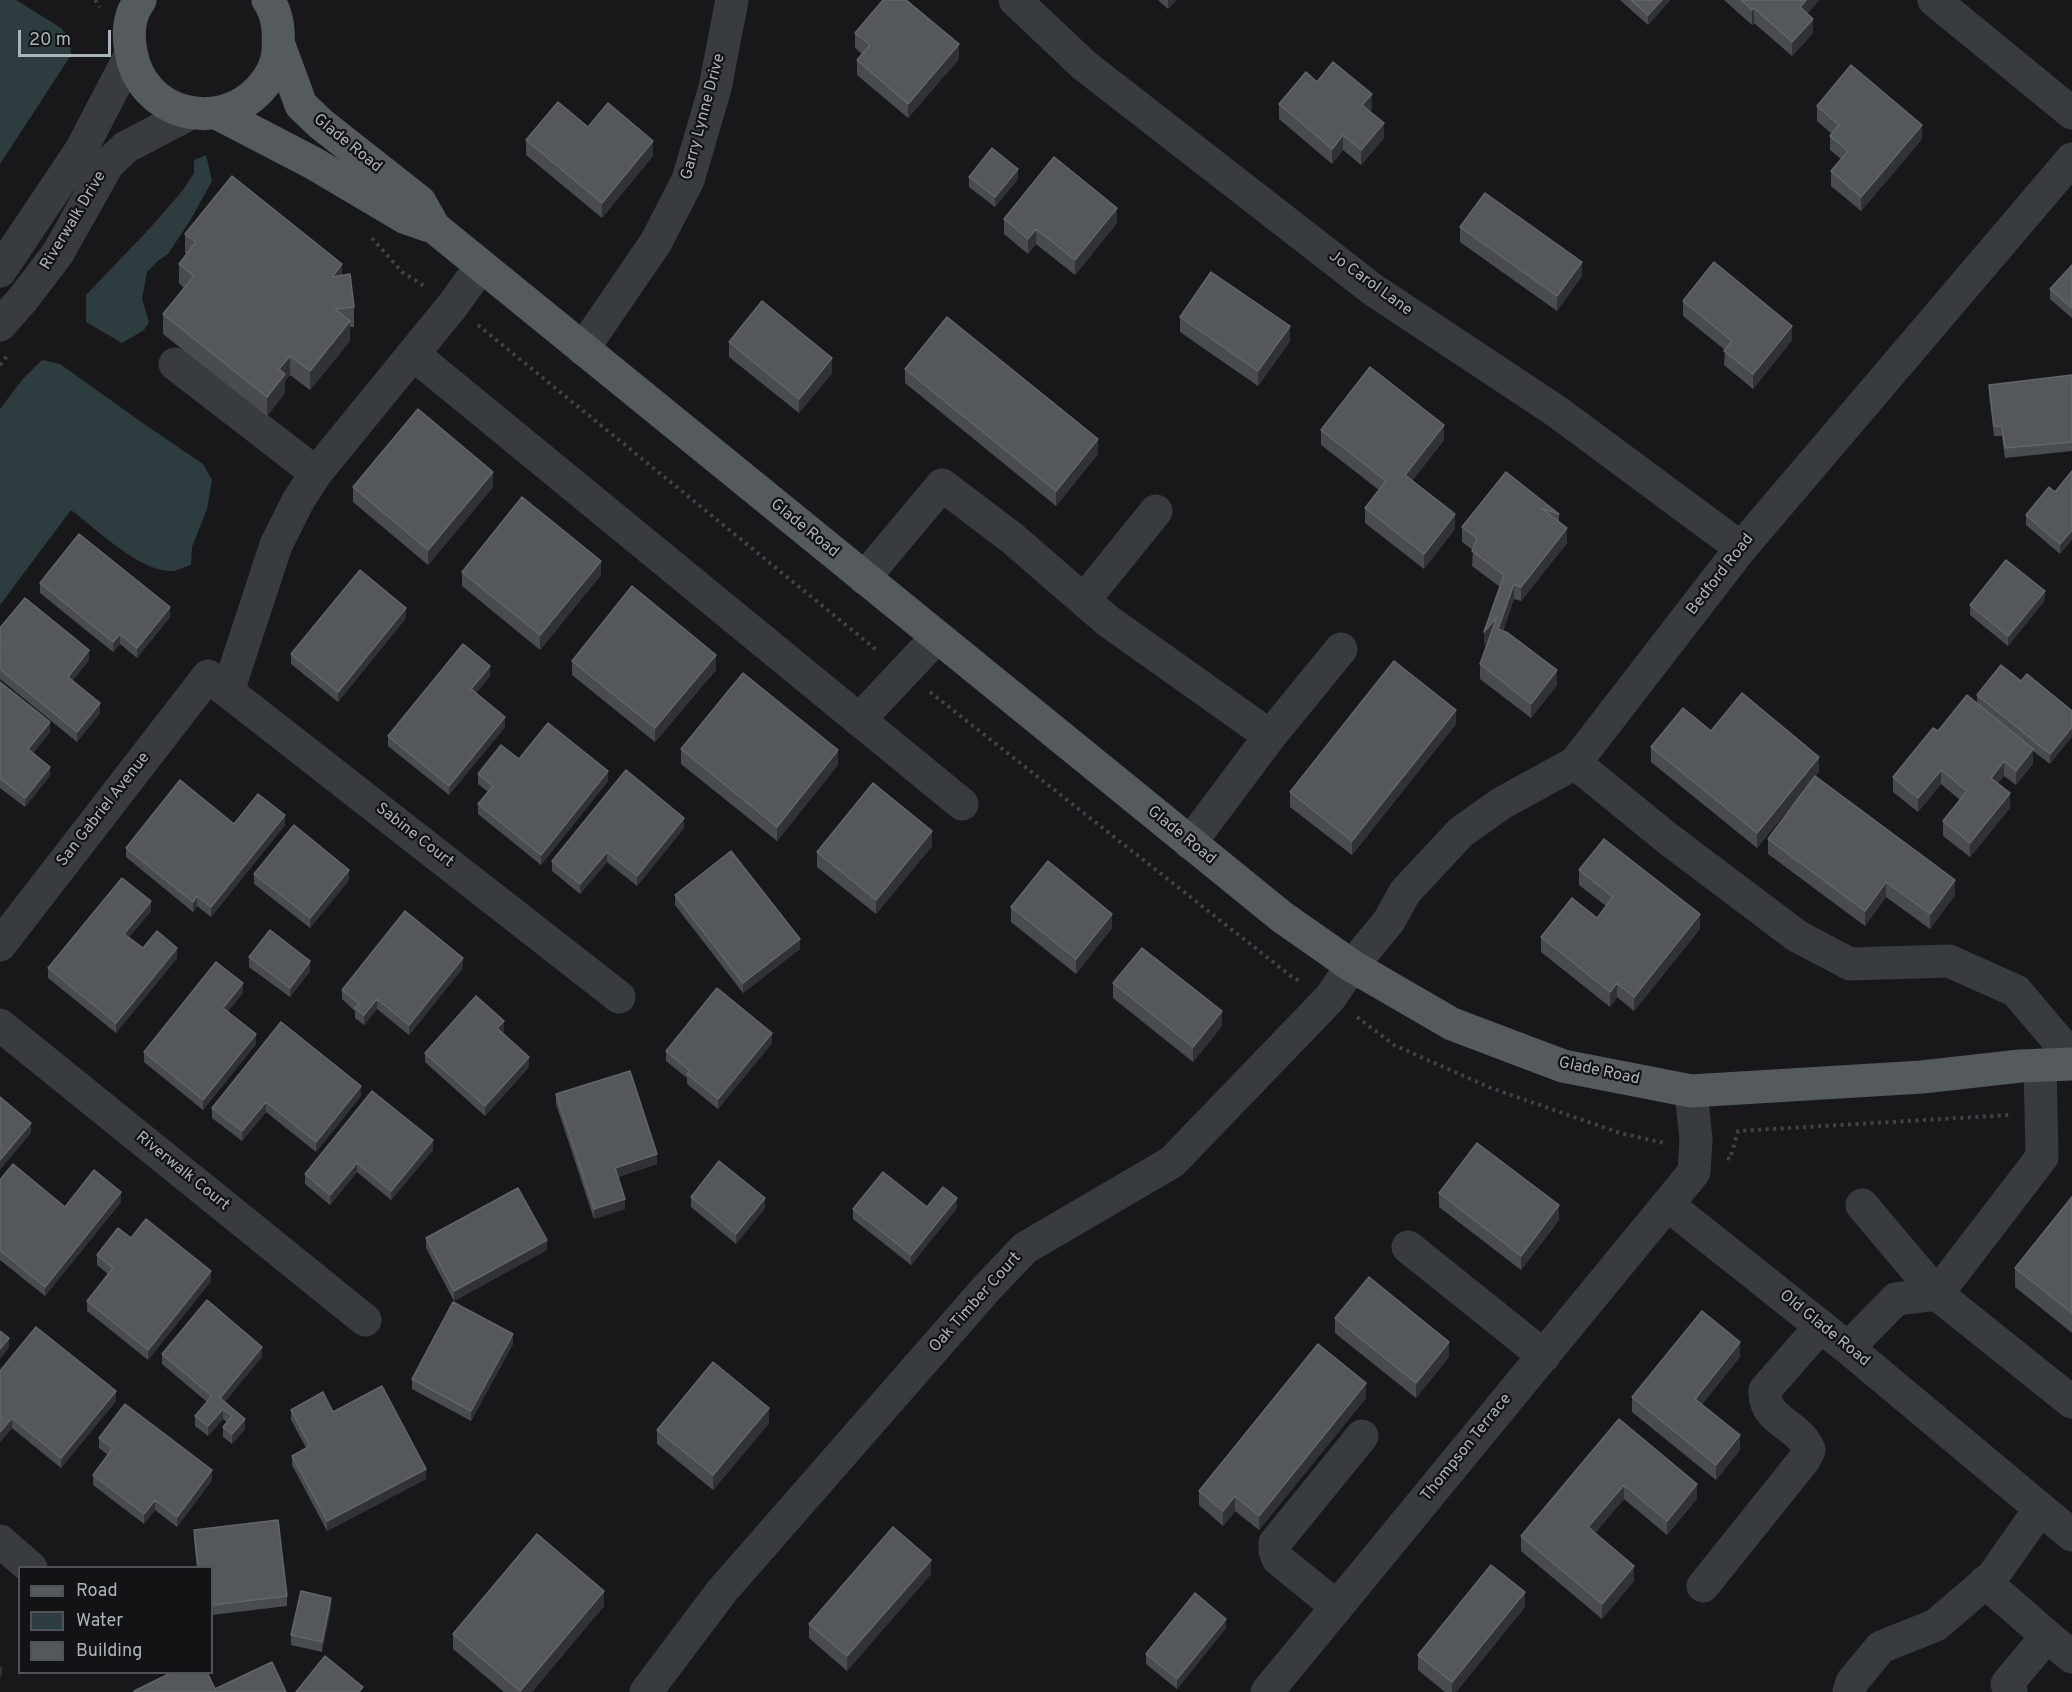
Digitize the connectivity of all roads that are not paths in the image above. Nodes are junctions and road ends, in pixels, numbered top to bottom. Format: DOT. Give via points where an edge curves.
graph roads {
  1 [pos="268,0"];
  2 [pos="732,0"];
  3 [pos="1015,0"];
  4 [pos="1934,0"];
  5 [pos="131,21"];
  6 [pos="279,45"];
  7 [pos="204,113"];
  8 [pos="2072,113"];
  9 [pos="2072,159"];
  10 [pos="435,228"];
  11 [pos="481,266"];
  12 [pos="0,271"];
  13 [pos="0,325"];
  14 [pos="583,349"];
  15 [pos="413,354"];
  16 [pos="175,364"];
  17 [pos="316,473"];
  18 [pos="1156,511"];
  19 [pos="1741,548"];
  20 [pos="864,578"];
  21 [pos="1084,600"];
  22 [pos="937,637"];
  23 [pos="1341,649"];
  24 [pos="218,683"];
  25 [pos="859,720"];
  26 [pos="1270,736"];
  27 [pos="1575,763"];
  28 [pos="962,804"];
  29 [pos="1190,843"];
  30 [pos="0,945"];
  31 [pos="1352,966"];
  32 [pos="619,997"];
  33 [pos="0,1025"];
  34 [pos="2072,1058"];
  35 [pos="2056,1064"];
  36 [pos="1691,1091"];
  37 [pos="1668,1205"];
  38 [pos="1862,1205"];
  39 [pos="1408,1247"];
  40 [pos="1936,1294"];
  41 [pos="365,1320"];
  42 [pos="1821,1326"];
  43 [pos="1848,1348"];
  44 [pos="1544,1356"];
  45 [pos="2072,1402"];
  46 [pos="1362,1436"];
  47 [pos="2040,1509"];
  48 [pos="2072,1535"];
  49 [pos="0,1541"];
  50 [pos="29,1566"];
  51 [pos="1986,1582"];
  52 [pos="1702,1586"];
  53 [pos="1337,1607"];
  54 [pos="2047,1636"];
  55 [pos="2072,1657"];
  56 [pos="2006,1689"];
  57 [pos="646,1692"];
  58 [pos="1267,1692"];
  59 [pos="1849,1692"];
  1 -- 6 [label="main road, Glade Road" via="280,32"];
  2 -- 14 [label="street, Garry Lynne Drive" via="715,88 688,180 656,242"];
  3 -- 19 [label="street, Jo Carol Lane" via="1085,66 1372,289 1556,411"];
  4 -- 8 [label="street"];
  5 -- 7 [label="main road, Glade Road" via="133,64 144,85 161,102 183,111"];
  5 -- 12 [label="street, Riverwalk Drive" via="81,150"];
  6 -- 7 [label="main road, Glade Road" via="278,58 267,82 250,99 229,111"];
  6 -- 10 [label="main road, Glade Road" via="302,105 420,202"];
  7 -- 10 [label="main road, Glade Road" via="313,163 406,218"];
  7 -- 13 [label="street, Riverwalk Drive" via="126,147 108,164 58,253"];
  9 -- 19 [label="street, Bedford Road"];
  10 -- 11 [label="main road, Glade Road"];
  11 -- 14 [label="main road, Glade Road"];
  11 -- 15 [label="street, San Gabriel Avenue"];
  14 -- 20 [label="main road, Glade Road"];
  15 -- 17 [label="street, San Gabriel Avenue"];
  15 -- 25 [label="street"];
  16 -- 17 [label="street"];
  17 -- 24 [label="street, San Gabriel Avenue" via="276,545"];
  18 -- 21 [label="street"];
  19 -- 27 [label="street, Bedford Road"];
  20 -- 21 [label="street" via="942,485"];
  20 -- 22 [label="main road, Glade Road"];
  21 -- 26 [label="street"];
  22 -- 25 [label="street"];
  22 -- 29 [label="main road, Glade Road"];
  23 -- 26 [label="street"];
  24 -- 30 [label="street, San Gabriel Avenue"];
  24 -- 32 [label="street, Sabine Court"];
  25 -- 28 [label="street"];
  26 -- 29 [label="street"];
  27 -- 31 [label="street, Bedford Road" via="1461,832 1406,892 1389,921"];
  27 -- 34 [label="street" via="1797,936 1850,964 1949,961 2016,991"];
  29 -- 31 [label="main road, Glade Road" via="1282,917"];
  31 -- 36 [label="main road, Glade Road" via="1452,1024 1563,1066"];
  31 -- 57 [label="street, Oak Timber Court" via="1330,998 1172,1162 1025,1248 722,1591"];
  33 -- 41 [label="street, Riverwalk Court"];
  35 -- 36 [label="main road, Glade Road" via="1922,1077"];
  35 -- 40 [label="street" via="2042,1157"];
  36 -- 37 [label="street" via="1695,1172"];
  37 -- 42 [label="street, Old Glade Road"];
  37 -- 44 [label="street, Thompson Terrace"];
  38 -- 40 [label="street"];
  39 -- 44 [label="street"];
  40 -- 43 [label="street" via="1896,1299"];
  40 -- 45 [label="street"];
  42 -- 43 [label="street, Old Glade Road"];
  42 -- 52 [label="street" via="1765,1390 1770,1411 1805,1440 1809,1450"];
  43 -- 47 [label="street, Old Glade Road"];
  44 -- 53 [label="street, Thompson Terrace"];
  46 -- 53 [label="street" via="1275,1543 1278,1559"];
  47 -- 48 [label="street, Old Glade Road"];
  47 -- 51 [label="street"];
  49 -- 50 [label="street"];
  51 -- 54 [label="street"];
  51 -- 59 [label="street" via="1936,1625 1881,1647 1852,1682"];
  53 -- 58 [label="street, Thompson Terrace"];
  54 -- 55 [label="street"];
  54 -- 56 [label="street"];
}
